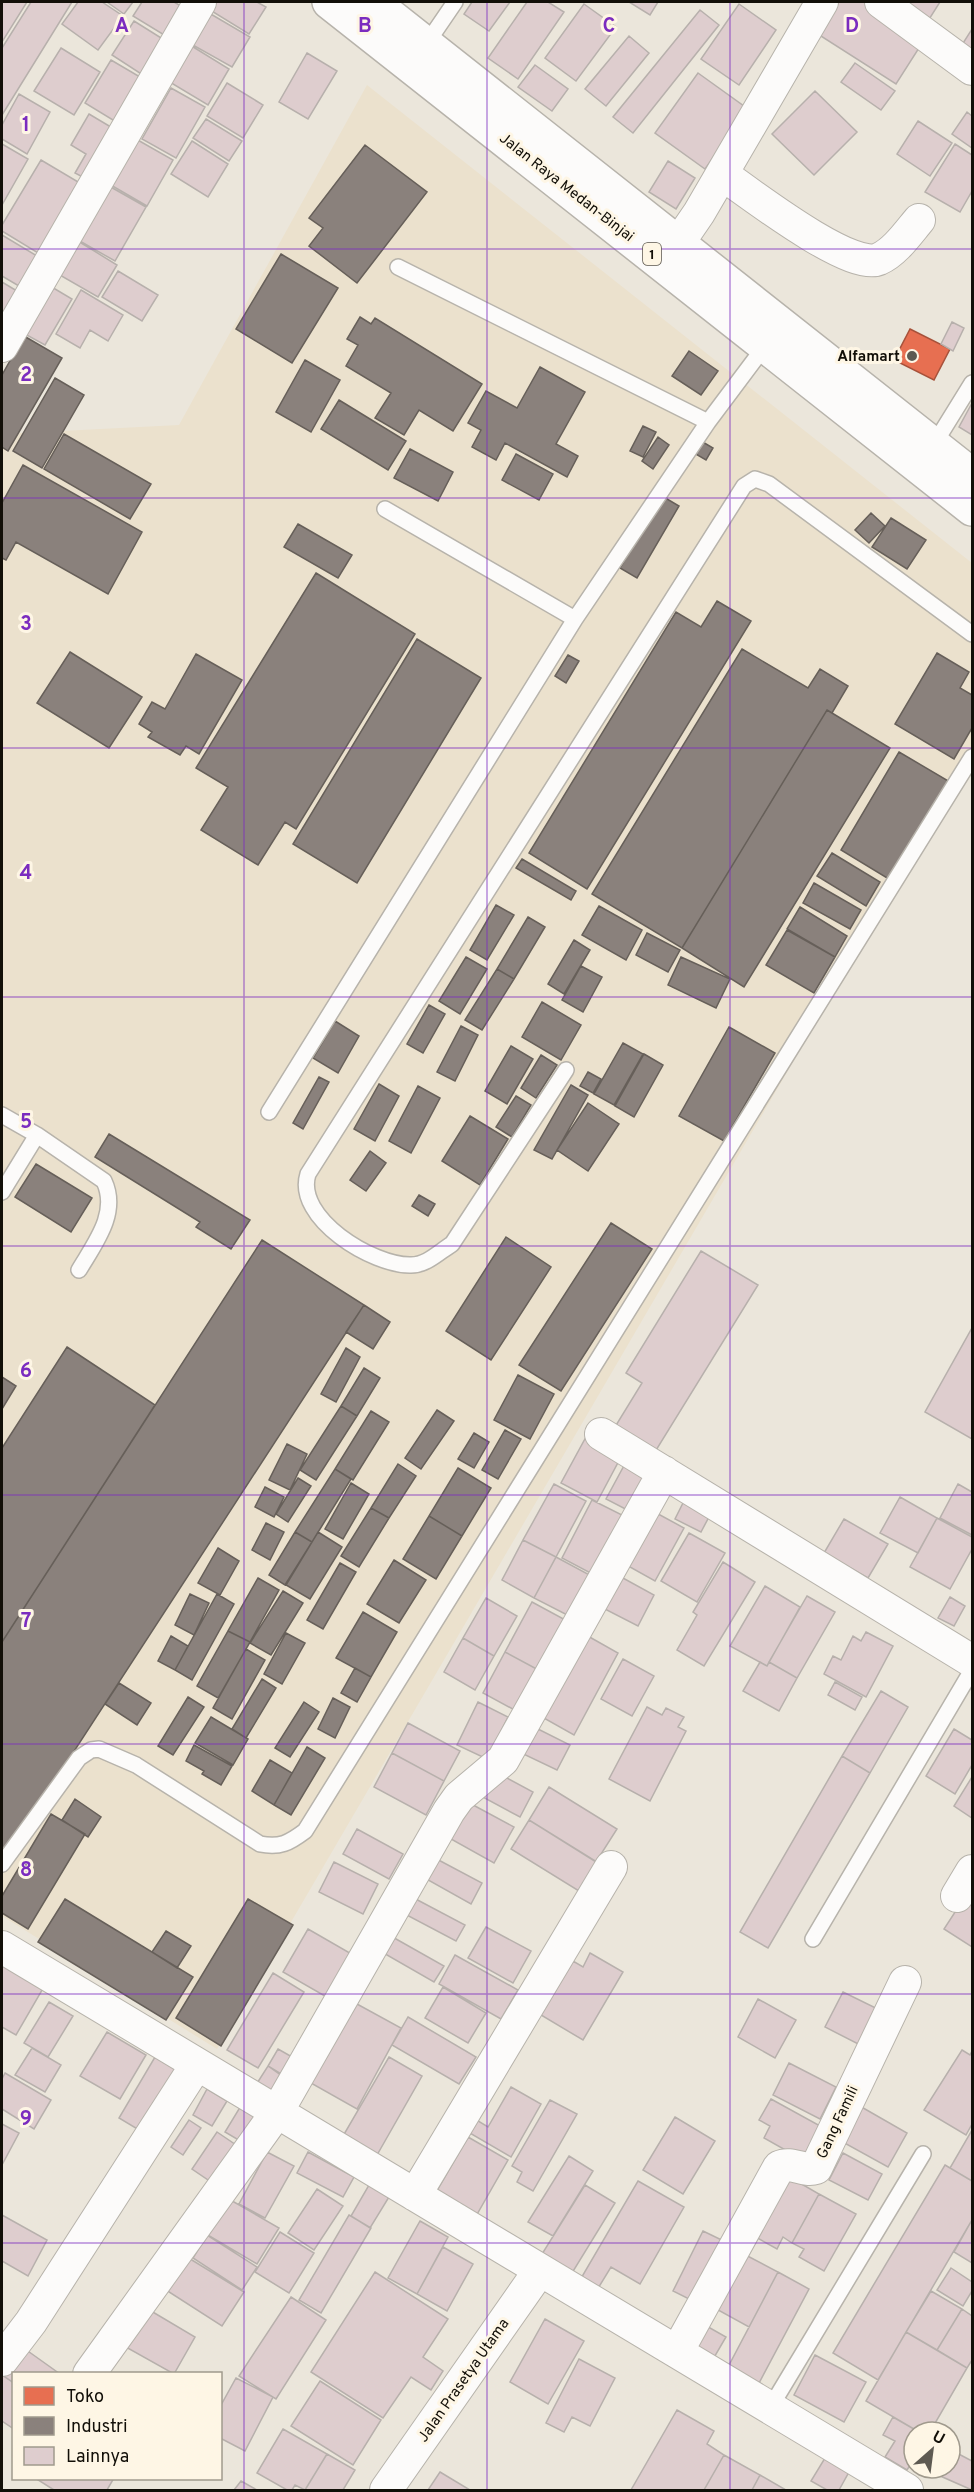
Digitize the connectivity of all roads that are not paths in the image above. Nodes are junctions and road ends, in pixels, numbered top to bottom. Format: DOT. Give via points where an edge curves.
graph roads {
  1 [pos="200,2"];
  2 [pos="329,2"];
  3 [pos="373,2"];
  4 [pos="455,2"];
  5 [pos="822,2"];
  6 [pos="881,2"];
  7 [pos="427,43"];
  8 [pos="972,69"];
  9 [pos="722,174"];
  10 [pos="919,220"];
  11 [pos="672,254"];
  12 [pos="398,267"];
  13 [pos="2,346"];
  14 [pos="765,346"];
  15 [pos="972,382"];
  16 [pos="708,422"];
  17 [pos="933,446"];
  18 [pos="972,475"];
  19 [pos="385,509"];
  20 [pos="972,509"];
  21 [pos="575,619"];
  22 [pos="972,634"];
  23 [pos="972,757"];
  24 [pos="566,1070"];
  25 [pos="268,1112"];
  26 [pos="2,1115"];
  27 [pos="37,1135"];
  28 [pos="2,1192"];
  29 [pos="79,1270"];
  30 [pos="601,1434"];
  31 [pos="664,1472"];
  32 [pos="972,1661"];
  33 [pos="972,1670"];
  34 [pos="2,1864"];
  35 [pos="610,1867"];
  36 [pos="813,1939"];
  37 [pos="2,1947"];
  38 [pos="904,1982"];
  39 [pos="198,2064"];
  40 [pos="277,2112"];
  41 [pos="923,2154"];
  42 [pos="416,2195"];
  43 [pos="540,2270"];
  44 [pos="677,2352"];
  45 [pos="2,2360"];
  46 [pos="90,2372"];
  47 [pos="770,2408"];
  48 [pos="386,2490"];
  49 [pos="907,2490"];
  1 -- 13 [label="street"];
  2 -- 11 [label="highway, Jalan Raya Medan-Binjai / 1"];
  3 -- 7 [label="highway, Jalan Raya Medan-Binjai / 1"];
  4 -- 7 [label="lane"];
  5 -- 9 [label="street"];
  6 -- 8 [label="street"];
  7 -- 11 [label="highway, Jalan Raya Medan-Binjai / 1"];
  9 -- 10 [label="street" via="837,251 864,261 878,260 892,250"];
  9 -- 11 [label="street"];
  11 -- 14 [label="highway, Jalan Raya Medan-Binjai / 1"];
  11 -- 17 [label="highway, Jalan Raya Medan-Binjai / 1"];
  12 -- 16 [label="lane"];
  14 -- 16 [label="lane"];
  14 -- 20 [label="highway, Jalan Raya Medan-Binjai / 1"];
  15 -- 17 [label="lane"];
  16 -- 21 [label="lane"];
  17 -- 18 [label="highway, Jalan Raya Medan-Binjai / 1"];
  19 -- 21 [label="lane"];
  21 -- 25 [label="lane"];
  22 -- 24 [label="lane" via="769,484 754,479 744,486 308,1174 305,1184 312,1206 322,1220 364,1254 389,1263 426,1262 452,1244"];
  23 -- 34 [label="lane" via="305,1831 289,1844 260,1844 135,1765 99,1749 79,1758"];
  26 -- 27 [label="lane"];
  27 -- 28 [label="lane"];
  27 -- 29 [label="lane" via="104,1181 109,1192 107,1218"];
  30 -- 31 [label="street"];
  31 -- 32 [label="street"];
  31 -- 40 [label="street" via="503,1760 459,1797 449,1811"];
  33 -- 36 [label="lane"];
  35 -- 42 [label="street"];
  37 -- 39 [label="street"];
  38 -- 44 [label="street, Gang Famili" via="816,2168 789,2164 779,2167"];
  39 -- 40 [label="street"];
  39 -- 45 [label="street" via="31,2322"];
  40 -- 42 [label="street"];
  40 -- 46 [label="street"];
  41 -- 47 [label="lane"];
  42 -- 43 [label="street"];
  43 -- 44 [label="street"];
  43 -- 48 [label="street, Jalan Prasetya Utama"];
  44 -- 47 [label="street"];
  47 -- 49 [label="street"];
}
